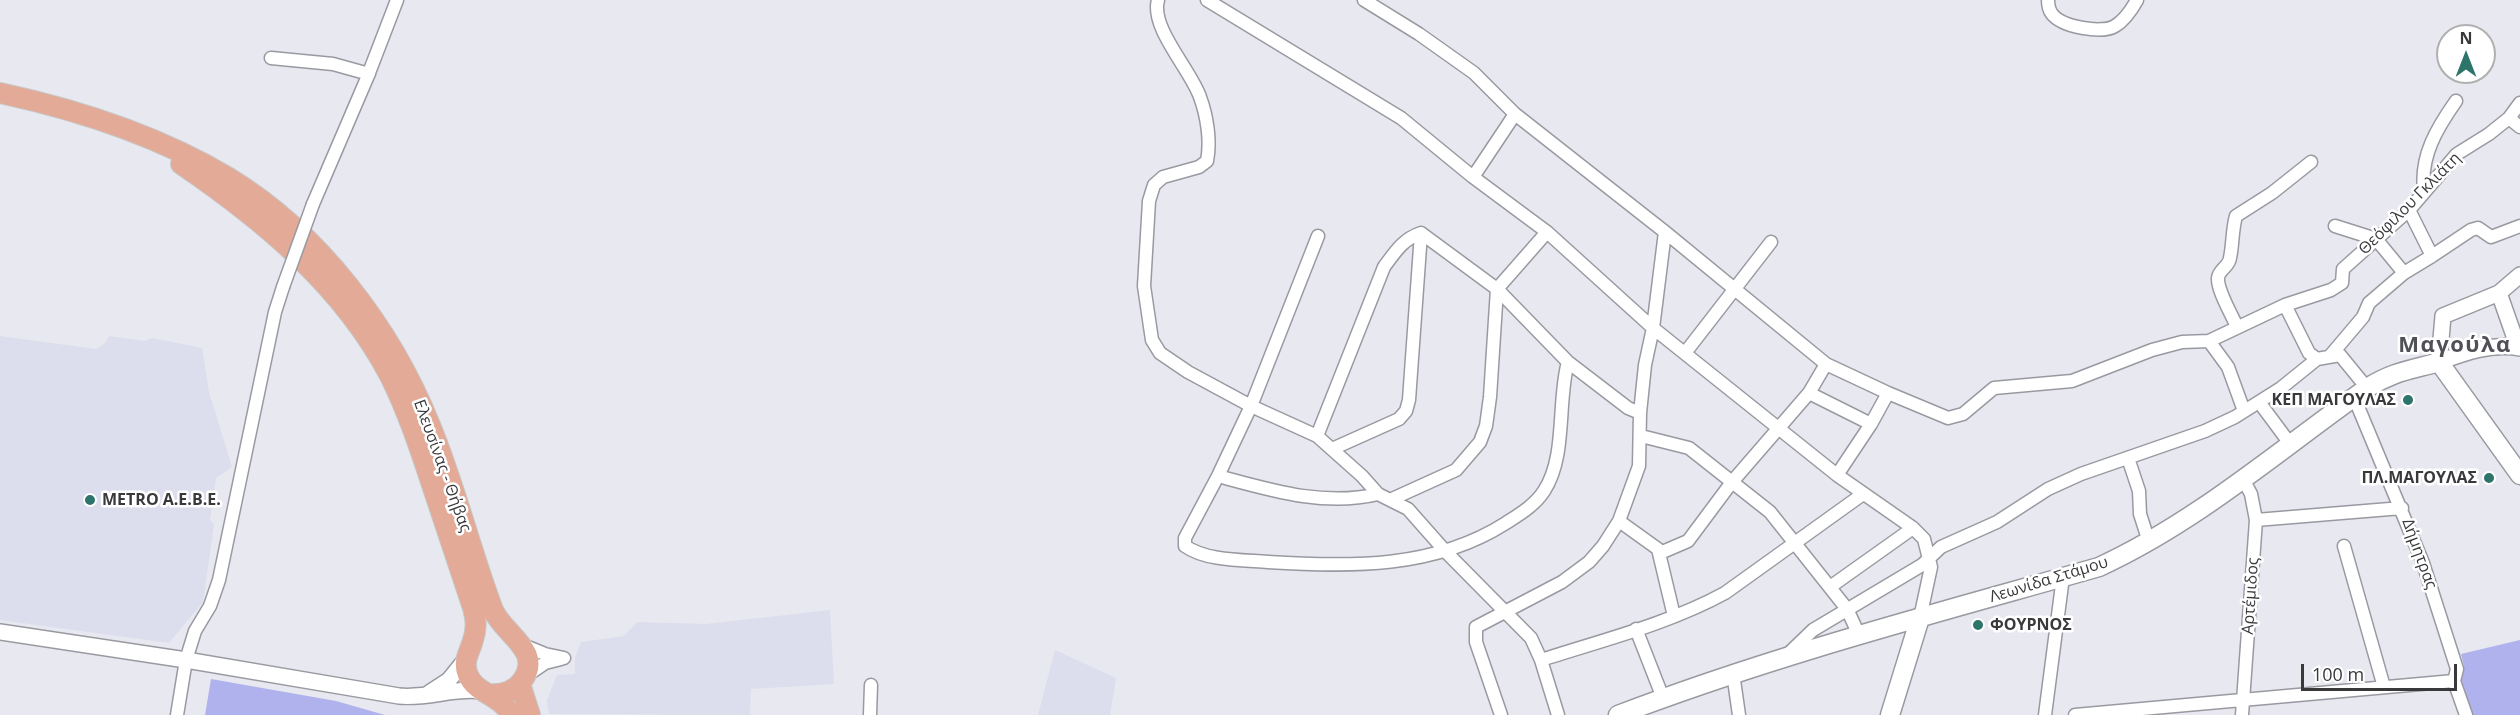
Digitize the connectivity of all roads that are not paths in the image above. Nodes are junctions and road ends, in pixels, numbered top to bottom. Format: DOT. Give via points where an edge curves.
graph roads {
  1 [pos="397,0"];
  2 [pos="1158,0"];
  3 [pos="1207,0"];
  4 [pos="1364,0"];
  5 [pos="2048,0"];
  6 [pos="2137,0"];
  7 [pos="271,58"];
  8 [pos="369,74"];
  9 [pos="0,93"];
  10 [pos="2456,101"];
  11 [pos="2520,103"];
  12 [pos="1515,114"];
  13 [pos="2509,118"];
  14 [pos="2520,127"];
  15 [pos="133,133"];
  16 [pos="2311,162"];
  17 [pos="1473,177"];
  18 [pos="2424,190"];
  19 [pos="2409,210"];
  20 [pos="2335,226"];
  21 [pos="2520,226"];
  22 [pos="1547,232"];
  23 [pos="1665,232"];
  24 [pos="1421,233"];
  25 [pos="1318,236"];
  26 [pos="2376,239"];
  27 [pos="1771,242"];
  28 [pos="2432,256"];
  29 [pos="2404,273"];
  30 [pos="2520,275"];
  31 [pos="1497,289"];
  32 [pos="1735,290"];
  33 [pos="2499,293"];
  34 [pos="2285,305"];
  35 [pos="2237,327"];
  36 [pos="1653,328"];
  37 [pos="2209,341"];
  38 [pos="2519,347"];
  39 [pos="1685,353"];
  40 [pos="2323,358"];
  41 [pos="1568,362"];
  42 [pos="2439,362"];
  43 [pos="1827,364"];
  44 [pos="2361,392"];
  45 [pos="1809,393"];
  46 [pos="1888,393"];
  47 [pos="2259,402"];
  48 [pos="1251,406"];
  49 [pos="2244,411"];
  50 [pos="1640,413"];
  51 [pos="1871,424"];
  52 [pos="1778,428"];
  53 [pos="1317,436"];
  54 [pos="1641,436"];
  55 [pos="2291,445"];
  56 [pos="1332,448"];
  57 [pos="2128,458"];
  58 [pos="1837,475"];
  59 [pos="2520,475"];
  60 [pos="1218,476"];
  61 [pos="2243,479"];
  62 [pos="1732,482"];
  63 [pos="1378,494"];
  64 [pos="1863,494"];
  65 [pos="1392,499"];
  66 [pos="2402,508"];
  67 [pos="2256,520"];
  68 [pos="1619,521"];
  69 [pos="1913,528"];
  70 [pos="2149,542"];
  71 [pos="1793,543"];
  72 [pos="2344,546"];
  73 [pos="1446,552"];
  74 [pos="1660,553"];
  75 [pos="1929,558"];
  76 [pos="2063,577"];
  77 [pos="1830,587"];
  78 [pos="1847,609"];
  79 [pos="1503,611"];
  80 [pos="1674,616"];
  81 [pos="1920,618"];
  82 [pos="1636,629"];
  83 [pos="0,632"];
  84 [pos="1859,635"];
  85 [pos="516,640"];
  86 [pos="469,651"];
  87 [pos="1785,657"];
  88 [pos="186,660"];
  89 [pos="1541,660"];
  90 [pos="1733,673"];
  91 [pos="523,680"];
  92 [pos="2454,681"];
  93 [pos="871,685"];
  94 [pos="2384,687"];
  95 [pos="486,692"];
  96 [pos="419,697"];
  97 [pos="1663,698"];
  98 [pos="2243,700"];
  99 [pos="177,715"];
  100 [pos="511,715"];
  101 [pos="530,715"];
  102 [pos="870,715"];
  103 [pos="1501,715"];
  104 [pos="1558,715"];
  105 [pos="1618,715"];
  106 [pos="1739,715"];
  107 [pos="1890,715"];
  108 [pos="2045,715"];
  109 [pos="2075,715"];
  110 [pos="2242,715"];
  111 [pos="2466,715"];
  1 -- 8 [label="street"];
  2 -- 48 [label="street" via="1160,22 1200,96 1209,150 1207,161 1199,167 1162,177 1154,185 1149,201 1144,286 1152,340 1172,362"];
  3 -- 17 [label="street" via="1401,118"];
  4 -- 12 [label="street" via="1474,73"];
  5 -- 6 [label="street" via="2051,12 2059,19 2099,30 2115,26"];
  7 -- 8 [label="street" via="333,64"];
  8 -- 88 [label="street, bridge" via="313,204 275,312 219,580"];
  9 -- 15 [label="main road, Ελευσίνας - Θήβας" via="61,107"];
  10 -- 18 [label="street" via="2434,133 2422,176"];
  11 -- 13 [label="street, Θεόφιλου Γκλιάτη"];
  12 -- 17 [label="street"];
  12 -- 23 [label="street"];
  13 -- 14 [label="street"];
  13 -- 18 [label="street, Θεόφιλου Γκλιάτη" via="2457,154"];
  15 -- 85 [label="main road, Ελευσίνας - Θήβας" via="196,160 250,193 308,242 358,301 392,350 430,424 490,604 497,619"];
  15 -- 86 [label="main road, Ελευσίνας - Θήβας" via="197,175 277,237 332,292 369,341 400,396 475,616"];
  16 -- 35 [label="street" via="2236,216 2228,266 2218,277"];
  17 -- 22 [label="street"];
  18 -- 19 [label="street, Θεόφιλου Γκλιάτη"];
  19 -- 26 [label="street, Θεόφιλου Γκλιάτη"];
  19 -- 28 [label="street"];
  20 -- 26 [label="street"];
  21 -- 28 [label="street" via="2491,237 2478,228 2471,230"];
  22 -- 31 [label="street"];
  22 -- 36 [label="street"];
  23 -- 32 [label="street"];
  23 -- 36 [label="street"];
  24 -- 31 [label="street"];
  24 -- 53 [label="street" via="1398,246 1384,267"];
  24 -- 56 [label="street" via="1406,411 1399,419"];
  25 -- 48 [label="street"];
  26 -- 29 [label="street"];
  26 -- 34 [label="street, Θεόφιλου Γκλιάτη" via="2343,269 2342,283"];
  27 -- 32 [label="street"];
  28 -- 29 [label="street"];
  29 -- 40 [label="street" via="2369,303 2363,317"];
  30 -- 33 [label="street"];
  31 -- 41 [label="street"];
  31 -- 65 [label="street" via="1490,397 1480,442 1456,470"];
  32 -- 39 [label="street"];
  32 -- 43 [label="street"];
  33 -- 38 [label="street"];
  33 -- 42 [label="street" via="2444,316"];
  34 -- 35 [label="street, Θεόφιλου Γκλιάτη"];
  34 -- 40 [label="street" via="2309,352"];
  35 -- 37 [label="street, Θεόφιλου Γκλιάτη"];
  36 -- 39 [label="street"];
  36 -- 50 [label="street"];
  37 -- 46 [label="street, Θεόφιλου Γκλιάτη" via="2182,342 2152,350 2072,381 1994,388 1955,418"];
  37 -- 49 [label="street" via="2228,367"];
  38 -- 42 [label="street" via="2491,346"];
  39 -- 52 [label="street"];
  40 -- 44 [label="street, Δήμητρας" via="2340,355"];
  40 -- 47 [label="street"];
  41 -- 50 [label="street"];
  41 -- 73 [label="street" via="1554,467 1543,493 1526,511"];
  42 -- 44 [label="main road, Λεωνίδα Στάμου" via="2387,375"];
  42 -- 59 [label="main road"];
  43 -- 45 [label="street"];
  43 -- 46 [label="street"];
  44 -- 55 [label="main road, Λεωνίδα Στάμου"];
  44 -- 66 [label="street, Δήμητρας"];
  45 -- 51 [label="street"];
  45 -- 52 [label="street"];
  46 -- 51 [label="street"];
  47 -- 49 [label="street"];
  47 -- 55 [label="street"];
  48 -- 53 [label="street"];
  48 -- 60 [label="street"];
  49 -- 57 [label="street" via="2205,431"];
  50 -- 54 [label="street"];
  51 -- 58 [label="street"];
  52 -- 58 [label="street"];
  52 -- 62 [label="street"];
  53 -- 56 [label="street"];
  54 -- 62 [label="street" via="1689,448"];
  54 -- 68 [label="street" via="1639,466"];
  55 -- 61 [label="main road, Λεωνίδα Στάμου"];
  56 -- 63 [label="street"];
  57 -- 70 [label="street"];
  57 -- 75 [label="street" via="2048,489 1997,522 1941,547"];
  58 -- 64 [label="street"];
  60 -- 63 [label="street" via="1320,498 1358,499"];
  60 -- 73 [label="street" via="1185,538 1185,546 1195,553 1250,561 1329,565 1406,561"];
  61 -- 67 [label="street, Αρτέμιδος" via="2251,494"];
  61 -- 70 [label="main road, Λεωνίδα Στάμου"];
  62 -- 71 [label="street" via="1770,512"];
  62 -- 74 [label="street" via="1688,541"];
  63 -- 65 [label="street"];
  64 -- 69 [label="street"];
  64 -- 71 [label="street"];
  65 -- 73 [label="street" via="1408,509"];
  66 -- 67 [label="street"];
  66 -- 92 [label="street, Δήμητρας" via="2457,669"];
  67 -- 98 [label="street, Αρτέμιδος"];
  68 -- 74 [label="street" via="1654,544"];
  68 -- 79 [label="street" via="1589,562 1562,582"];
  69 -- 75 [label="street" via="1924,539"];
  69 -- 77 [label="street"];
  70 -- 76 [label="main road, Λεωνίδα Στάμου" via="2099,567"];
  71 -- 77 [label="street"];
  71 -- 80 [label="street" via="1725,593"];
  72 -- 94 [label="street"];
  73 -- 79 [label="street"];
  74 -- 80 [label="street"];
  75 -- 78 [label="street"];
  75 -- 81 [label="street" via="1931,567"];
  76 -- 81 [label="main road, Λεωνίδα Στάμου"];
  76 -- 108 [label="street"];
  77 -- 78 [label="street"];
  78 -- 84 [label="street"];
  78 -- 87 [label="street" via="1813,630"];
  79 -- 89 [label="street" via="1531,638"];
  79 -- 103 [label="street" via="1480,624 1475,633"];
  80 -- 82 [label="street"];
  81 -- 84 [label="main road, Λεωνίδα Στάμου"];
  81 -- 107 [label="main road"];
  82 -- 89 [label="street"];
  82 -- 97 [label="street"];
  83 -- 88 [label="street"];
  84 -- 87 [label="main road, Λεωνίδα Στάμου"];
  85 -- 86 [label="main road" via="500,632 489,633"];
  85 -- 91 [label="main road, Ελευσίνας - Θήβας" via="528,660"];
  85 -- 91 [label="street" via="564,658 545,663"];
  86 -- 95 [label="main road, Ελευσίνας - Θήβας" via="466,667 471,681"];
  86 -- 96 [label="street" via="449,680"];
  87 -- 90 [label="main road, Λεωνίδα Στάμου"];
  88 -- 96 [label="street"];
  88 -- 99 [label="street"];
  89 -- 104 [label="street"];
  90 -- 97 [label="main road, Λεωνίδα Στάμου"];
  90 -- 106 [label="street"];
  91 -- 95 [label="main road" via="506,693"];
  91 -- 101 [label="main road, Ελευσίνας - Θήβας"];
  92 -- 94 [label="street"];
  92 -- 111 [label="street, Δήμητρας"];
  93 -- 102 [label="street"];
  94 -- 98 [label="street"];
  95 -- 96 [label="street" via="463,690"];
  95 -- 100 [label="main road, Ελευσίνας - Θήβας" via="505,705"];
  97 -- 105 [label="main road, Λεωνίδα Στάμου"];
  98 -- 109 [label="street"];
  98 -- 110 [label="street, Αρτέμιδος"];
}
